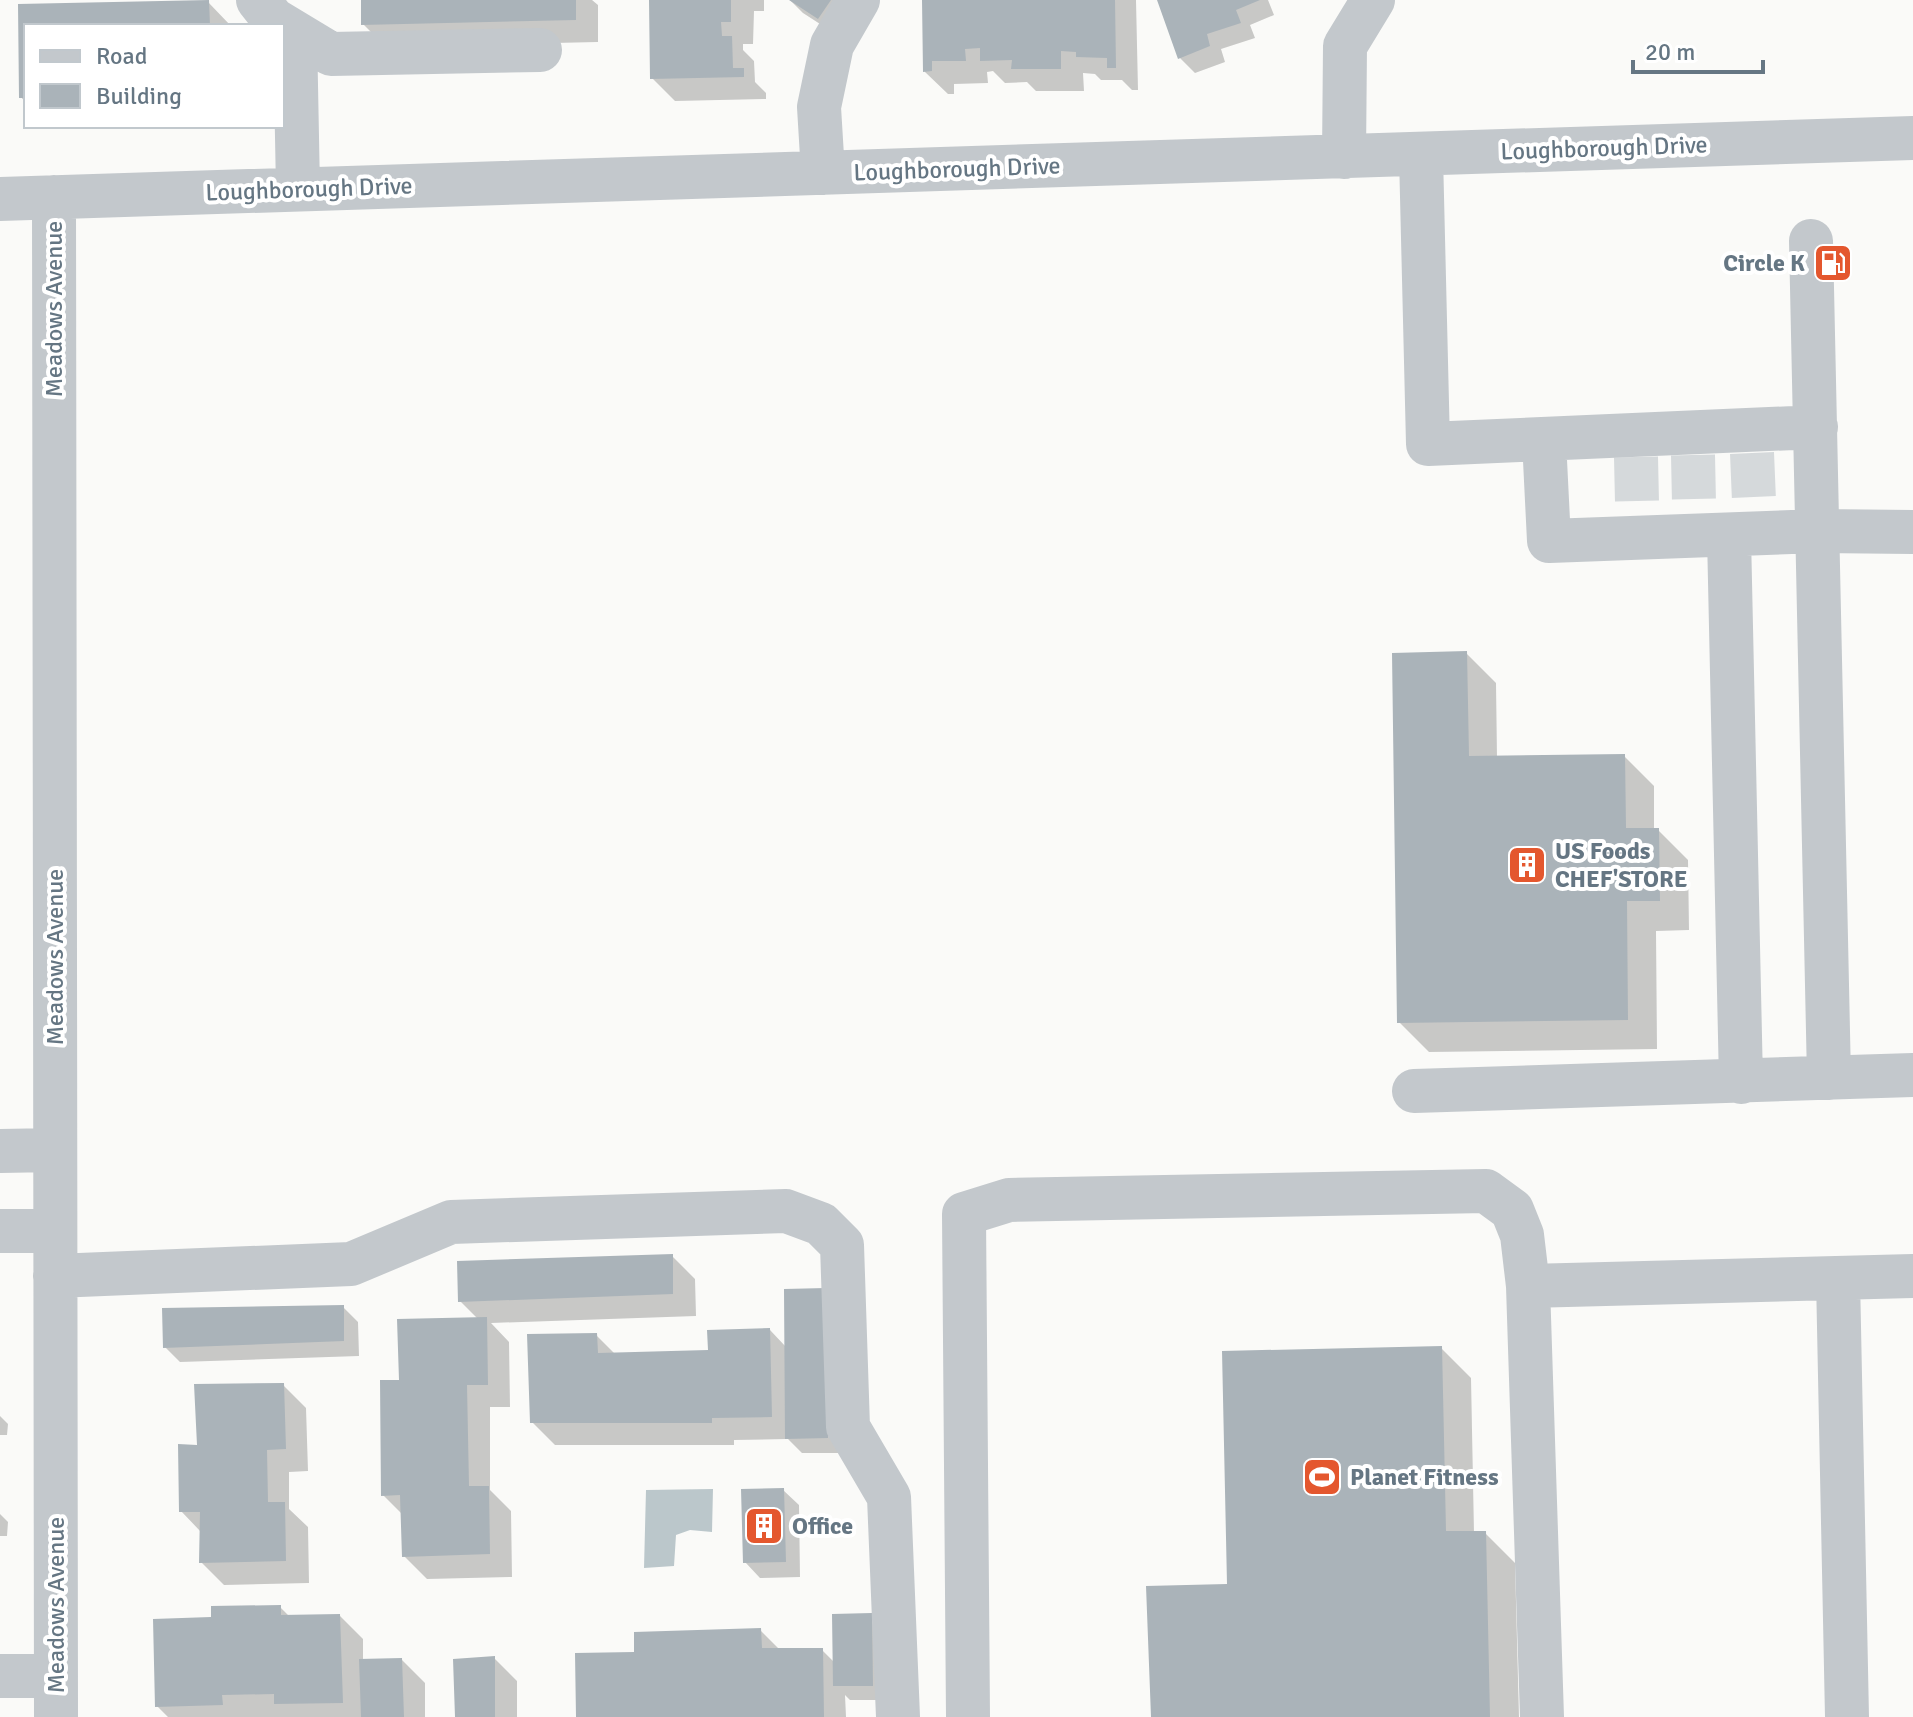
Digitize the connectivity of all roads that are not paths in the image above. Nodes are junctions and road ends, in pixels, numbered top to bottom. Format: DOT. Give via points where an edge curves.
graph roads {
  1 [pos="258,0"];
  2 [pos="858,0"];
  3 [pos="1373,0"];
  4 [pos="281,24"];
  5 [pos="284,26"];
  6 [pos="295,33"];
  7 [pos="540,50"];
  8 [pos="1913,138"];
  9 [pos="1421,155"];
  10 [pos="1344,157"];
  11 [pos="823,173"];
  12 [pos="298,189"];
  13 [pos="54,197"];
  14 [pos="0,199"];
  15 [pos="1811,241"];
  16 [pos="1816,427"];
  17 [pos="1544,440"];
  18 [pos="1725,522"];
  19 [pos="1819,531"];
  20 [pos="1913,532"];
  21 [pos="1913,1075"];
  22 [pos="1829,1078"];
  23 [pos="1741,1082"];
  24 [pos="1414,1091"];
  25 [pos="55,1150"];
  26 [pos="0,1151"];
  27 [pos="0,1231"];
  28 [pos="55,1231"];
  29 [pos="55,1276"];
  30 [pos="1913,1276"];
  31 [pos="1838,1278"];
  32 [pos="1528,1286"];
  33 [pos="0,1676"];
  34 [pos="56,1697"];
  35 [pos="898,1717"];
  36 [pos="968,1717"];
  37 [pos="1542,1717"];
  38 [pos="1847,1717"];
  1 -- 4 [label="street"];
  2 -- 11 [label="street" via="832,45 819,107"];
  3 -- 10 [label="street" via="1345,46"];
  5 -- 6 [label="street"];
  6 -- 7 [label="street" via="331,54"];
  6 -- 12 [label="street"];
  8 -- 9 [label="street, Loughborough Drive"];
  9 -- 10 [label="street, Loughborough Drive"];
  9 -- 17 [label="street" via="1428,444"];
  10 -- 11 [label="street, Loughborough Drive"];
  11 -- 12 [label="street, Loughborough Drive"];
  12 -- 13 [label="street, Loughborough Drive"];
  13 -- 14 [label="street, Loughborough Drive"];
  13 -- 25 [label="street, Meadows Avenue"];
  15 -- 16 [label="street"];
  16 -- 17 [label="street" via="1752,441 1693,444"];
  16 -- 19 [label="street"];
  17 -- 18 [label="street" via="1549,541 1637,520"];
  18 -- 19 [label="street"];
  18 -- 23 [label="street"];
  19 -- 20 [label="street"];
  19 -- 22 [label="street"];
  21 -- 22 [label="street"];
  22 -- 23 [label="street"];
  23 -- 24 [label="street"];
  25 -- 26 [label="street"];
  25 -- 28 [label="street, Meadows Avenue"];
  27 -- 28 [label="street"];
  28 -- 29 [label="street, Meadows Avenue"];
  29 -- 34 [label="street, Meadows Avenue"];
  29 -- 35 [label="street" via="351,1264 451,1222 786,1211 821,1224 842,1245 848,1427 889,1497"];
  30 -- 31 [label="street"];
  31 -- 32 [label="street"];
  31 -- 38 [label="street"];
  32 -- 36 [label="street" via="1522,1235 1512,1210 1486,1191 1009,1200 964,1214"];
  32 -- 37 [label="street"];
  33 -- 34 [label="street"];
}
